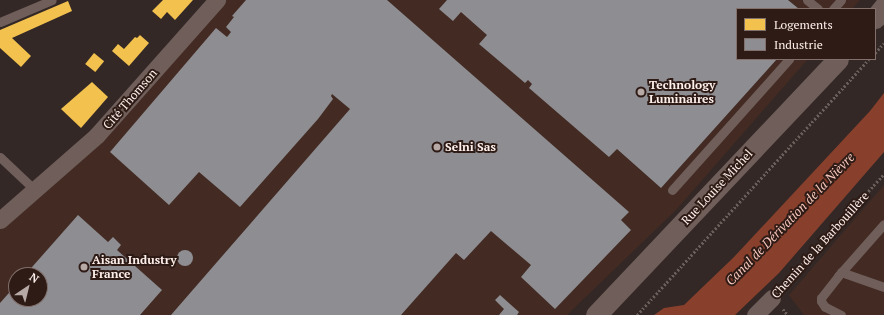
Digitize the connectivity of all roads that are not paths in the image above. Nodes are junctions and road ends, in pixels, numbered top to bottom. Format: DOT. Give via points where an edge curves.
graph roads {
  1 [pos="52,0"];
  2 [pos="217,0"];
  3 [pos="807,0"];
  4 [pos="841,0"];
  5 [pos="884,7"];
  6 [pos="817,8"];
  7 [pos="834,8"];
  8 [pos="876,17"];
  9 [pos="0,22"];
  10 [pos="788,60"];
  11 [pos="837,60"];
  12 [pos="0,157"];
  13 [pos="35,190"];
  14 [pos="672,190"];
  15 [pos="0,220"];
  16 [pos="884,224"];
  17 [pos="841,272"];
  18 [pos="884,287"];
  19 [pos="772,298"];
  20 [pos="596,315"];
  21 [pos="755,315"];
  22 [pos="841,315"];
  1 -- 9 [label="lane"];
  2 -- 13 [label="street, Cité Thomson" via="98,135"];
  3 -- 6 [label="lane"];
  4 -- 7 [label="lane"];
  5 -- 8 [label="street"];
  10 -- 14 [label="lane"];
  11 -- 20 [label="street, Rue Louise Michel"];
  12 -- 13 [label="lane"];
  13 -- 15 [label="street, Cité Thomson"];
  16 -- 17 [label="lane"];
  17 -- 18 [label="lane"];
  17 -- 22 [label="lane" via="821,301 832,312"];
  19 -- 21 [label="street, Chemin de la Barbouillère"];
}
